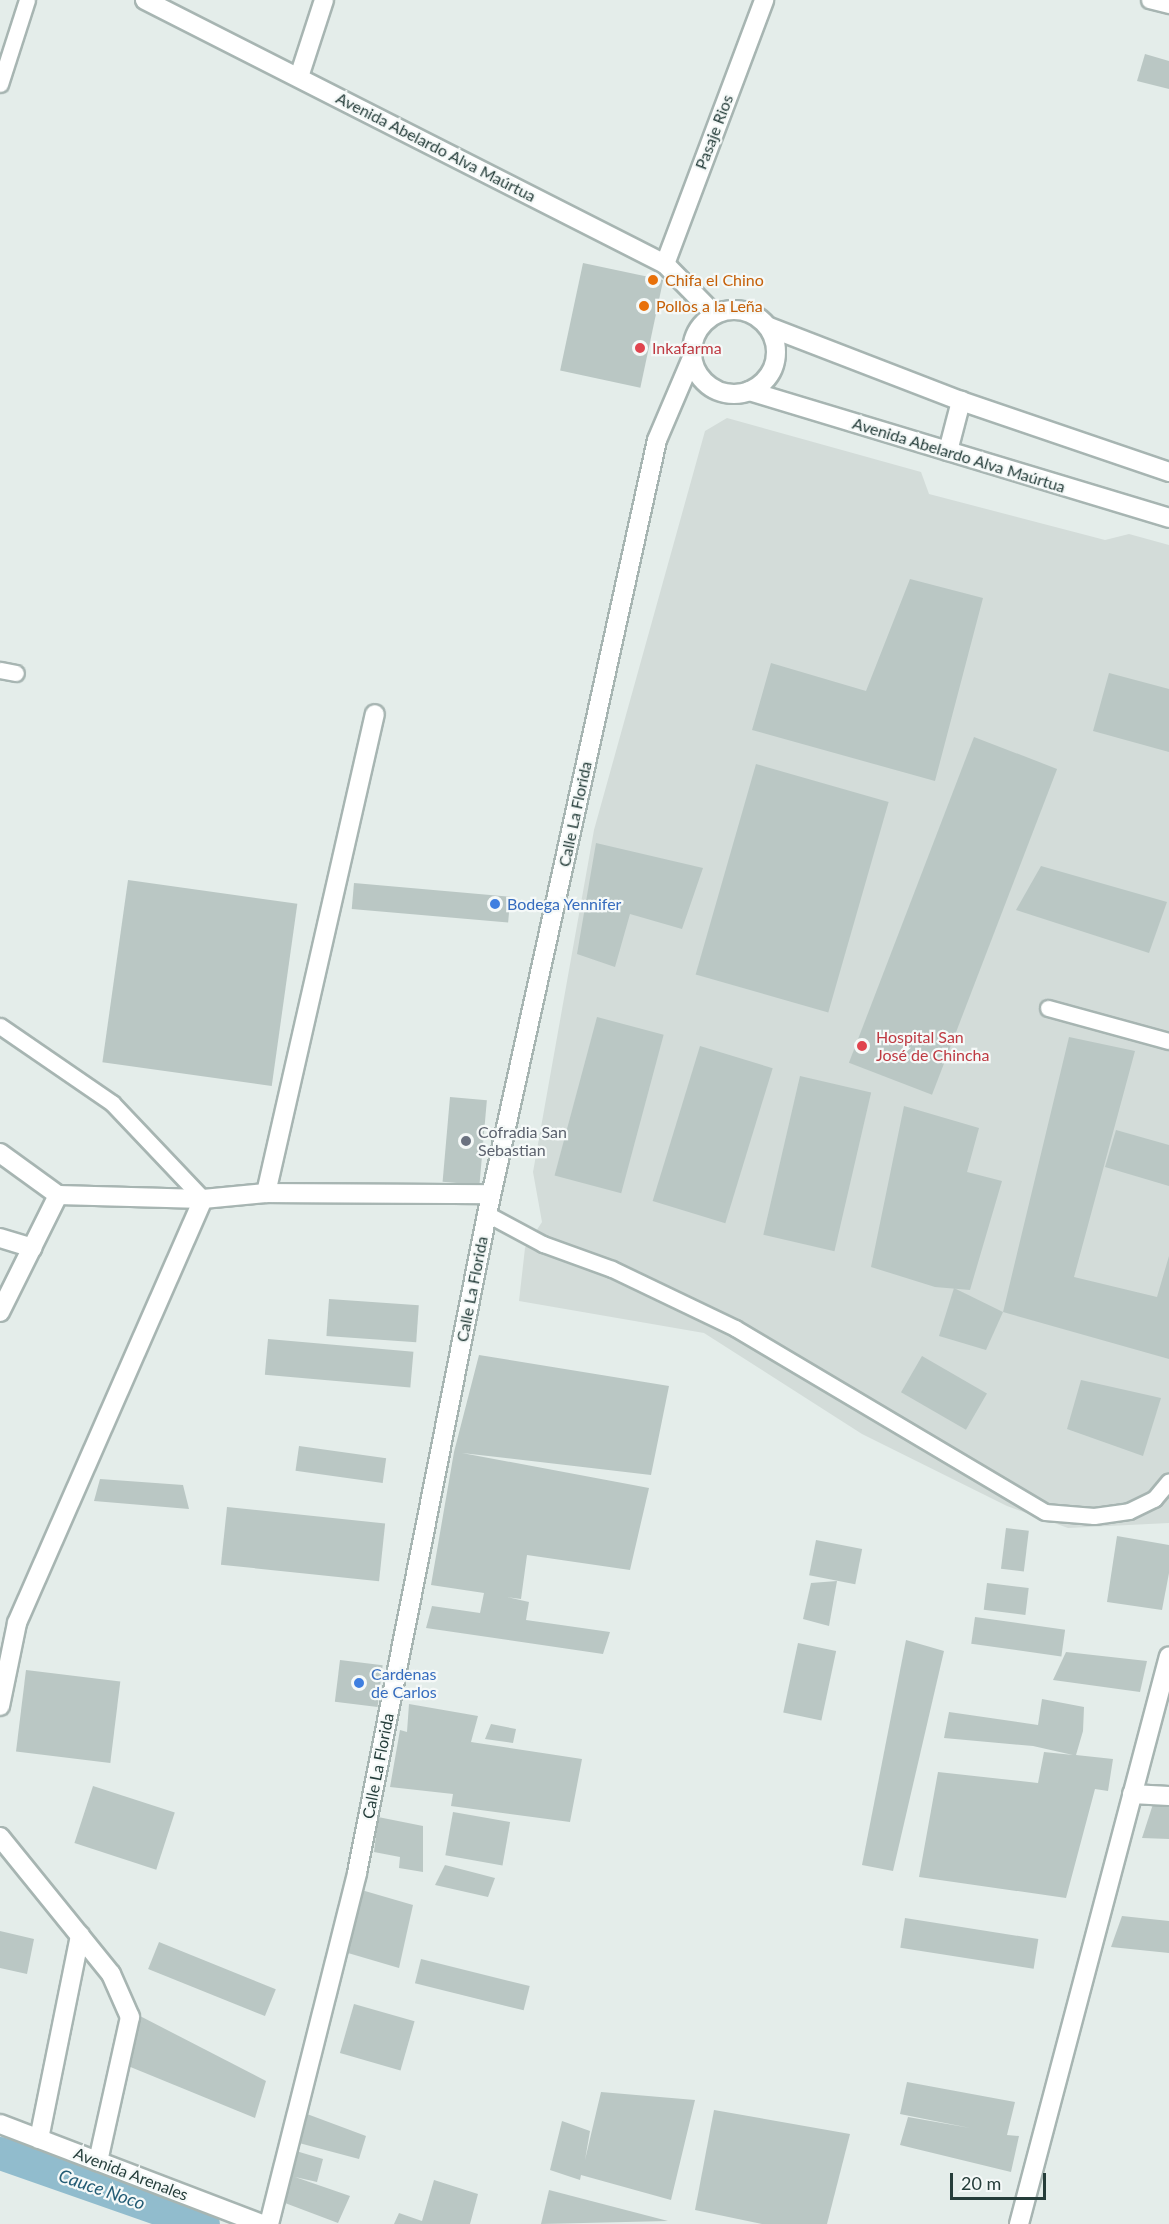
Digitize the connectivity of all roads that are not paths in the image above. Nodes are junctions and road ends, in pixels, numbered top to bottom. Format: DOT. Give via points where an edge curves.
graph roads {
  1 [pos="27,0"];
  2 [pos="145,0"];
  3 [pos="324,0"];
  4 [pos="764,0"];
  5 [pos="1149,0"];
  6 [pos="1169,5"];
  7 [pos="299,77"];
  8 [pos="0,84"];
  9 [pos="665,264"];
  10 [pos="714,314"];
  11 [pos="769,327"];
  12 [pos="692,358"];
  13 [pos="749,391"];
  14 [pos="961,401"];
  15 [pos="948,451"];
  16 [pos="1169,472"];
  17 [pos="1169,518"];
  18 [pos="0,669"];
  19 [pos="16,673"];
  20 [pos="375,714"];
  21 [pos="1048,1008"];
  22 [pos="0,1026"];
  23 [pos="1169,1041"];
  24 [pos="0,1153"];
  25 [pos="266,1193"];
  26 [pos="491,1194"];
  27 [pos="58,1195"];
  28 [pos="203,1199"];
  29 [pos="487,1214"];
  30 [pos="0,1238"];
  31 [pos="32,1248"];
  32 [pos="0,1312"];
  33 [pos="1169,1481"];
  34 [pos="1169,1656"];
  35 [pos="0,1706"];
  36 [pos="1132,1794"];
  37 [pos="1169,1796"];
  38 [pos="0,1837"];
  39 [pos="80,1935"];
  40 [pos="0,2124"];
  41 [pos="39,2139"];
  42 [pos="98,2161"];
  43 [pos="262,2224"];
  44 [pos="269,2224"];
  45 [pos="1019,2224"];
  1 -- 8 [label="lane"];
  2 -- 7 [label="street, Avenida Abelardo Alva Maúrtua"];
  3 -- 7 [label="street"];
  4 -- 9 [label="street, Pasaje Rios"];
  5 -- 6 [label="lane"];
  7 -- 9 [label="street, Avenida Abelardo Alva Maúrtua"];
  9 -- 10 [label="street, Avenida Abelardo Alva Maúrtua"];
  10 -- 11 [label="street" via="744,310"];
  10 -- 12 [label="street" via="696,333"];
  11 -- 13 [label="street" via="777,351 775,364 760,385"];
  11 -- 14 [label="street"];
  12 -- 13 [label="street" via="703,381 713,389 737,394"];
  12 -- 26 [label="street, Calle La Florida" via="657,440"];
  13 -- 15 [label="street, Avenida Abelardo Alva Maúrtua"];
  14 -- 15 [label="street"];
  14 -- 16 [label="street"];
  15 -- 17 [label="street, Avenida Abelardo Alva Maúrtua"];
  18 -- 19 [label="lane"];
  20 -- 25 [label="street"];
  21 -- 23 [label="lane"];
  22 -- 28 [label="lane" via="112,1102"];
  24 -- 27 [label="street"];
  25 -- 26 [label="street"];
  25 -- 28 [label="street"];
  26 -- 29 [label="street, Calle La Florida"];
  27 -- 28 [label="street"];
  27 -- 31 [label="street"];
  28 -- 35 [label="street" via="17,1623"];
  29 -- 33 [label="lane" via="543,1244 612,1269 735,1328 1045,1512 1094,1516 1130,1511 1154,1499"];
  29 -- 44 [label="street, Calle La Florida" via="357,1873"];
  30 -- 31 [label="street"];
  31 -- 32 [label="street"];
  34 -- 36 [label="street"];
  36 -- 37 [label="street"];
  36 -- 45 [label="street"];
  38 -- 39 [label="street"];
  39 -- 41 [label="street"];
  39 -- 42 [label="street" via="111,1974 130,2017"];
  40 -- 41 [label="street, Avenida Arenales"];
  41 -- 42 [label="street, Avenida Arenales"];
  42 -- 43 [label="street, Avenida Arenales"];
}
